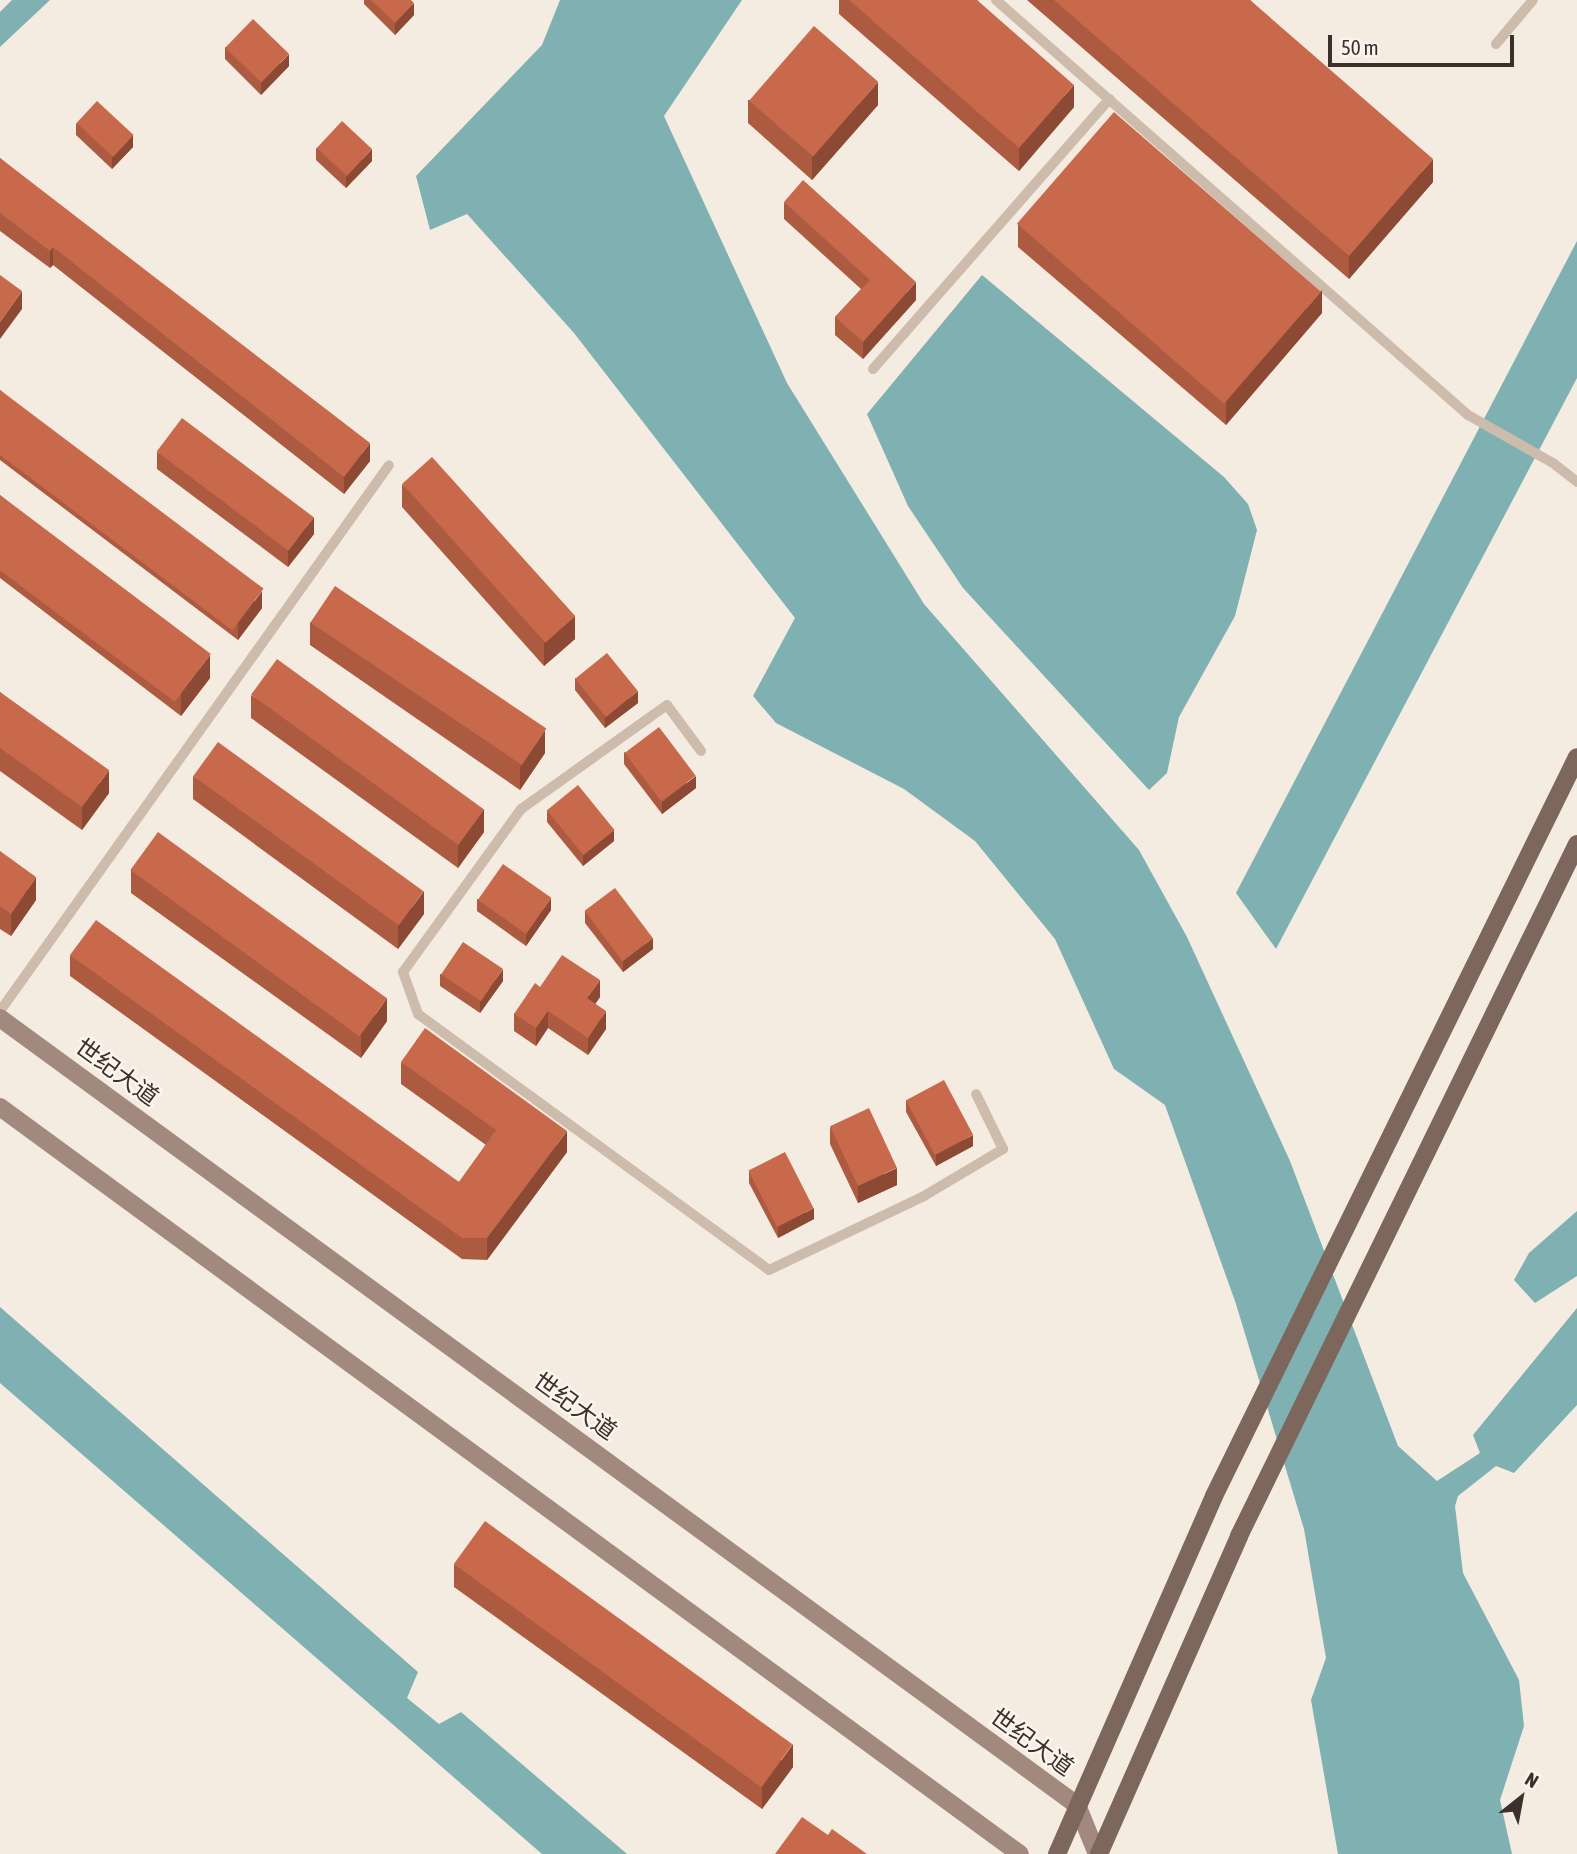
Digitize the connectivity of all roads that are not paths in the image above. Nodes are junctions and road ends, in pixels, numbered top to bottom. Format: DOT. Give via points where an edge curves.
graph roads {
  1 [pos="996,0"];
  2 [pos="1533,0"];
  3 [pos="1496,44"];
  4 [pos="1109,100"];
  5 [pos="873,369"];
  6 [pos="389,465"];
  7 [pos="1577,482"];
  8 [pos="701,751"];
  9 [pos="1577,757"];
  10 [pos="1577,844"];
  11 [pos="0,1011"];
  12 [pos="0,1018"];
  13 [pos="975,1094"];
  14 [pos="0,1107"];
  15 [pos="1077,1805"];
  16 [pos="1020,1854"];
  17 [pos="1057,1854"];
  18 [pos="1098,1854"];
  1 -- 4 [label="lane"];
  2 -- 3 [label="lane"];
  4 -- 5 [label="lane"];
  4 -- 7 [label="lane" via="1468,415 1553,463"];
  6 -- 11 [label="lane"];
  8 -- 13 [label="lane" via="667,705 521,809 403,972 418,1014 769,1270 924,1196 1003,1149"];
  9 -- 15 [label="main road" via="1214,1496"];
  10 -- 18 [label="main road" via="1239,1536"];
  12 -- 15 [label="main road, 世纪大道"];
  14 -- 16 [label="main road"];
  15 -- 17 [label="main road"];
  15 -- 18 [label="main road, 世纪大道"];
}
